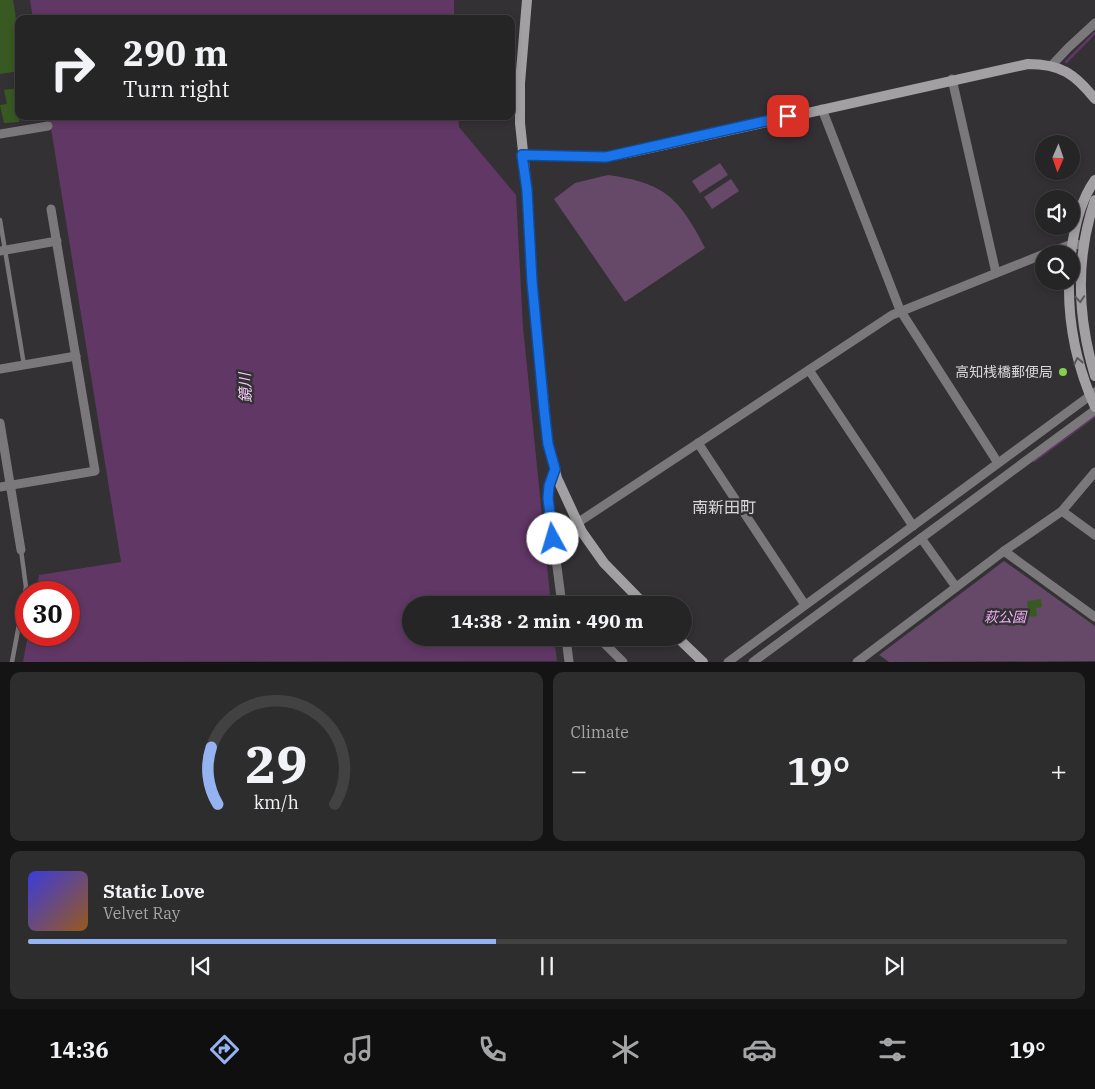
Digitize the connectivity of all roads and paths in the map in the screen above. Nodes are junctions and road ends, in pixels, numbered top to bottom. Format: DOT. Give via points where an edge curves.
graph roads {
  1 [pos="526,0"];
  2 [pos="1095,23"];
  3 [pos="1052,65"];
  4 [pos="952,80"];
  5 [pos="1095,99"];
  6 [pos="822,108"];
  7 [pos="48,126"];
  8 [pos="0,134"];
  9 [pos="522,155"];
  10 [pos="1095,180"];
  11 [pos="1095,200"];
  12 [pos="51,209"];
  13 [pos="0,220"];
  14 [pos="57,241"];
  15 [pos="1072,245"];
  16 [pos="1083,245"];
  17 [pos="1080,246"];
  18 [pos="2,250"];
  19 [pos="1035,258"];
  20 [pos="996,273"];
  21 [pos="1069,290"];
  22 [pos="900,310"];
  23 [pos="76,356"];
  24 [pos="24,365"];
  25 [pos="0,369"];
  26 [pos="809,370"];
  27 [pos="1095,376"];
  28 [pos="1092,394"];
  29 [pos="1095,408"];
  30 [pos="0,423"];
  31 [pos="698,443"];
  32 [pos="998,462"];
  33 [pos="555,469"];
  34 [pos="1095,472"];
  35 [pos="10,485"];
  36 [pos="0,487"];
  37 [pos="1062,511"];
  38 [pos="577,523"];
  39 [pos="912,526"];
  40 [pos="1095,535"];
  41 [pos="921,538"];
  42 [pos="553,539"];
  43 [pos="21,550"];
  44 [pos="1004,551"];
  45 [pos="956,587"];
  46 [pos="561,596"];
  47 [pos="636,596"];
  48 [pos="805,605"];
  49 [pos="1095,617"];
  50 [pos="567,646"];
  51 [pos="607,646"];
  52 [pos="686,646"];
  53 [pos="864,660"];
  54 [pos="12,662"];
  55 [pos="569,662"];
  56 [pos="623,662"];
  57 [pos="703,662"];
  58 [pos="728,662"];
  59 [pos="753,662"];
  1 -- 9 [label="street" via="520,83"];
  2 -- 3 [label="street"];
  3 -- 4 [label="street" via="1028,64"];
  3 -- 5 [label="street" via="1075,77"];
  4 -- 6 [label="street"];
  4 -- 20 [label="street"];
  6 -- 9 [label="street" via="606,157"];
  6 -- 22 [label="street"];
  7 -- 8 [label="street"];
  9 -- 33 [label="street" via="544,409"];
  10 -- 15 [label="street" via="1085,194"];
  11 -- 16 [label="street"];
  12 -- 14 [label="street"];
  13 -- 18 [label="lane"];
  14 -- 18 [label="street"];
  14 -- 23 [label="street"];
  16 -- 17 [label="street"];
  16 -- 27 [label="street, one-way" via="1082,322"];
  18 -- 24 [label="lane"];
  19 -- 20 [label="street"];
  20 -- 22 [label="street"];
  28 -- 21 [label="street, one-way" via="1079,367 1070,324"];
  22 -- 26 [label="street"];
  22 -- 32 [label="street"];
  23 -- 24 [label="street"];
  23 -- 35 [label="street" via="95,471"];
  24 -- 25 [label="street"];
  26 -- 31 [label="street"];
  26 -- 39 [label="street"];
  28 -- 29 [label="street"];
  28 -- 32 [label="street"];
  29 -- 41 [label="street"];
  30 -- 35 [label="street"];
  31 -- 38 [label="street"];
  31 -- 48 [label="street"];
  32 -- 39 [label="street"];
  33 -- 38 [label="street"];
  33 -- 42 [label="street" via="548,498"];
  34 -- 37 [label="street"];
  35 -- 36 [label="street"];
  35 -- 43 [label="street"];
  37 -- 40 [label="street"];
  37 -- 44 [label="street"];
  38 -- 42 [label="street"];
  38 -- 47 [label="street" via="604,563"];
  39 -- 48 [label="street"];
  41 -- 45 [label="street"];
  41 -- 59 [label="street"];
  42 -- 46 [label="street"];
  43 -- 54 [label="lane" via="26,587"];
  44 -- 45 [label="street"];
  44 -- 49 [label="street"];
  45 -- 53 [label="street"];
  48 -- 58 [label="street"];
  50 -- 55 [label="street"];
  51 -- 56 [label="street"];
  52 -- 57 [label="street"];
}
